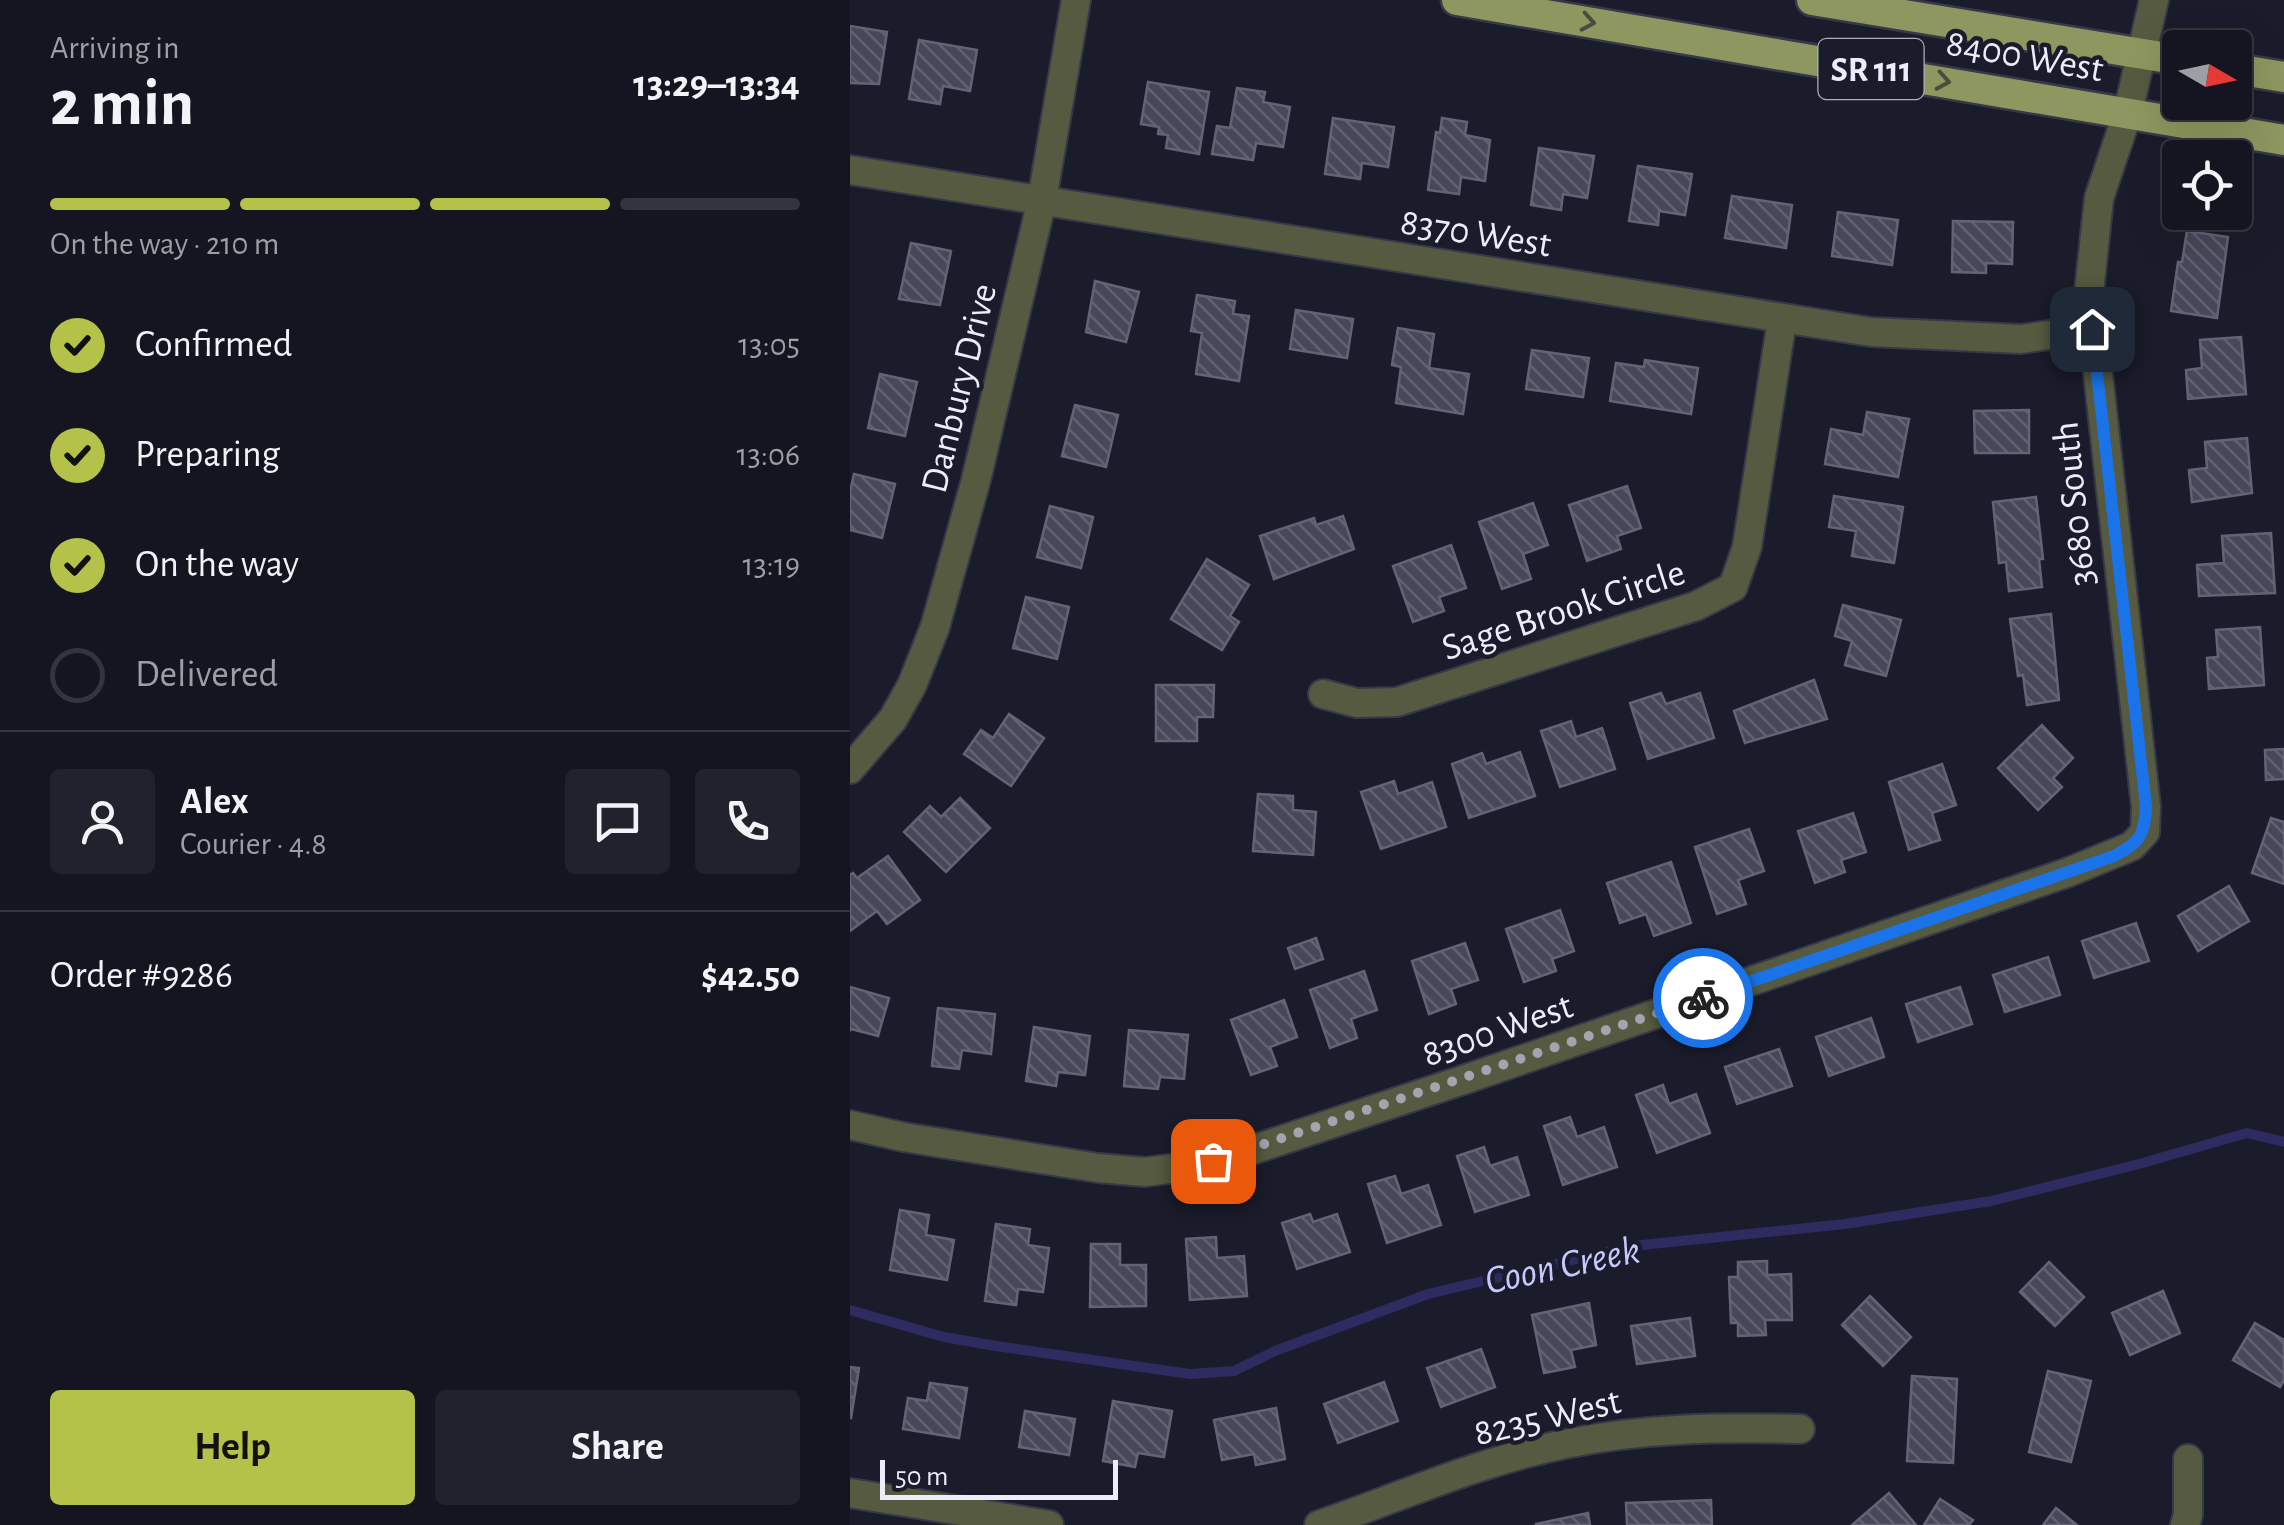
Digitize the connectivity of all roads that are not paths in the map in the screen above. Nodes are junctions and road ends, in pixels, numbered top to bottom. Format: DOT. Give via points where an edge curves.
graph roads {
  1 [pos="1076,0"];
  2 [pos="1458,0"];
  3 [pos="1812,0"];
  4 [pos="2154,0"];
  5 [pos="2144,54"];
  6 [pos="2162,57"];
  7 [pos="2252,71"];
  8 [pos="2284,76"];
  9 [pos="2128,112"];
  10 [pos="2284,140"];
  11 [pos="850,170"];
  12 [pos="1042,200"];
  13 [pos="1782,320"];
  14 [pos="2092,329"];
  15 [pos="1323,694"];
  16 [pos="850,769"];
  17 [pos="2145,832"];
  18 [pos="850,1125"];
  19 [pos="1800,1429"];
  20 [pos="2188,1459"];
  21 [pos="850,1493"];
  22 [pos="1049,1525"];
  23 [pos="1319,1525"];
  24 [pos="2184,1525"];
  1 -- 12 [label="street, Danbury Drive"];
  2 -- 9 [label="main road, 8400 West / SR 111, one-way"];
  3 -- 5 [label="main road, 8400 West / SR 111"];
  4 -- 5 [label="street, 3680 South"];
  5 -- 6 [label="main road, 8400 West / SR 111"];
  5 -- 9 [label="street, 3680 South"];
  7 -- 8 [label="main road"];
  9 -- 10 [label="main road, 8400 West / SR 111"];
  9 -- 14 [label="street, 3680 South" via="2099,198"];
  11 -- 12 [label="street, 8370 West"];
  12 -- 13 [label="street, 8370 West"];
  12 -- 16 [label="street, Danbury Drive" via="935,627 893,720"];
  13 -- 14 [label="street, 8370 West" via="1958,338 2021,339"];
  13 -- 15 [label="street, Sage Brook Circle" via="1747,547 1733,587 1696,606 1397,702 1357,703"];
  14 -- 17 [label="street, 3680 South"];
  17 -- 18 [label="street, 8300 West" via="2123,851 2069,872 1192,1166 1098,1168"];
  19 -- 23 [label="street, 8235 West" via="1701,1428 1561,1444"];
  20 -- 24 [label="street"];
  21 -- 22 [label="street"];
}
